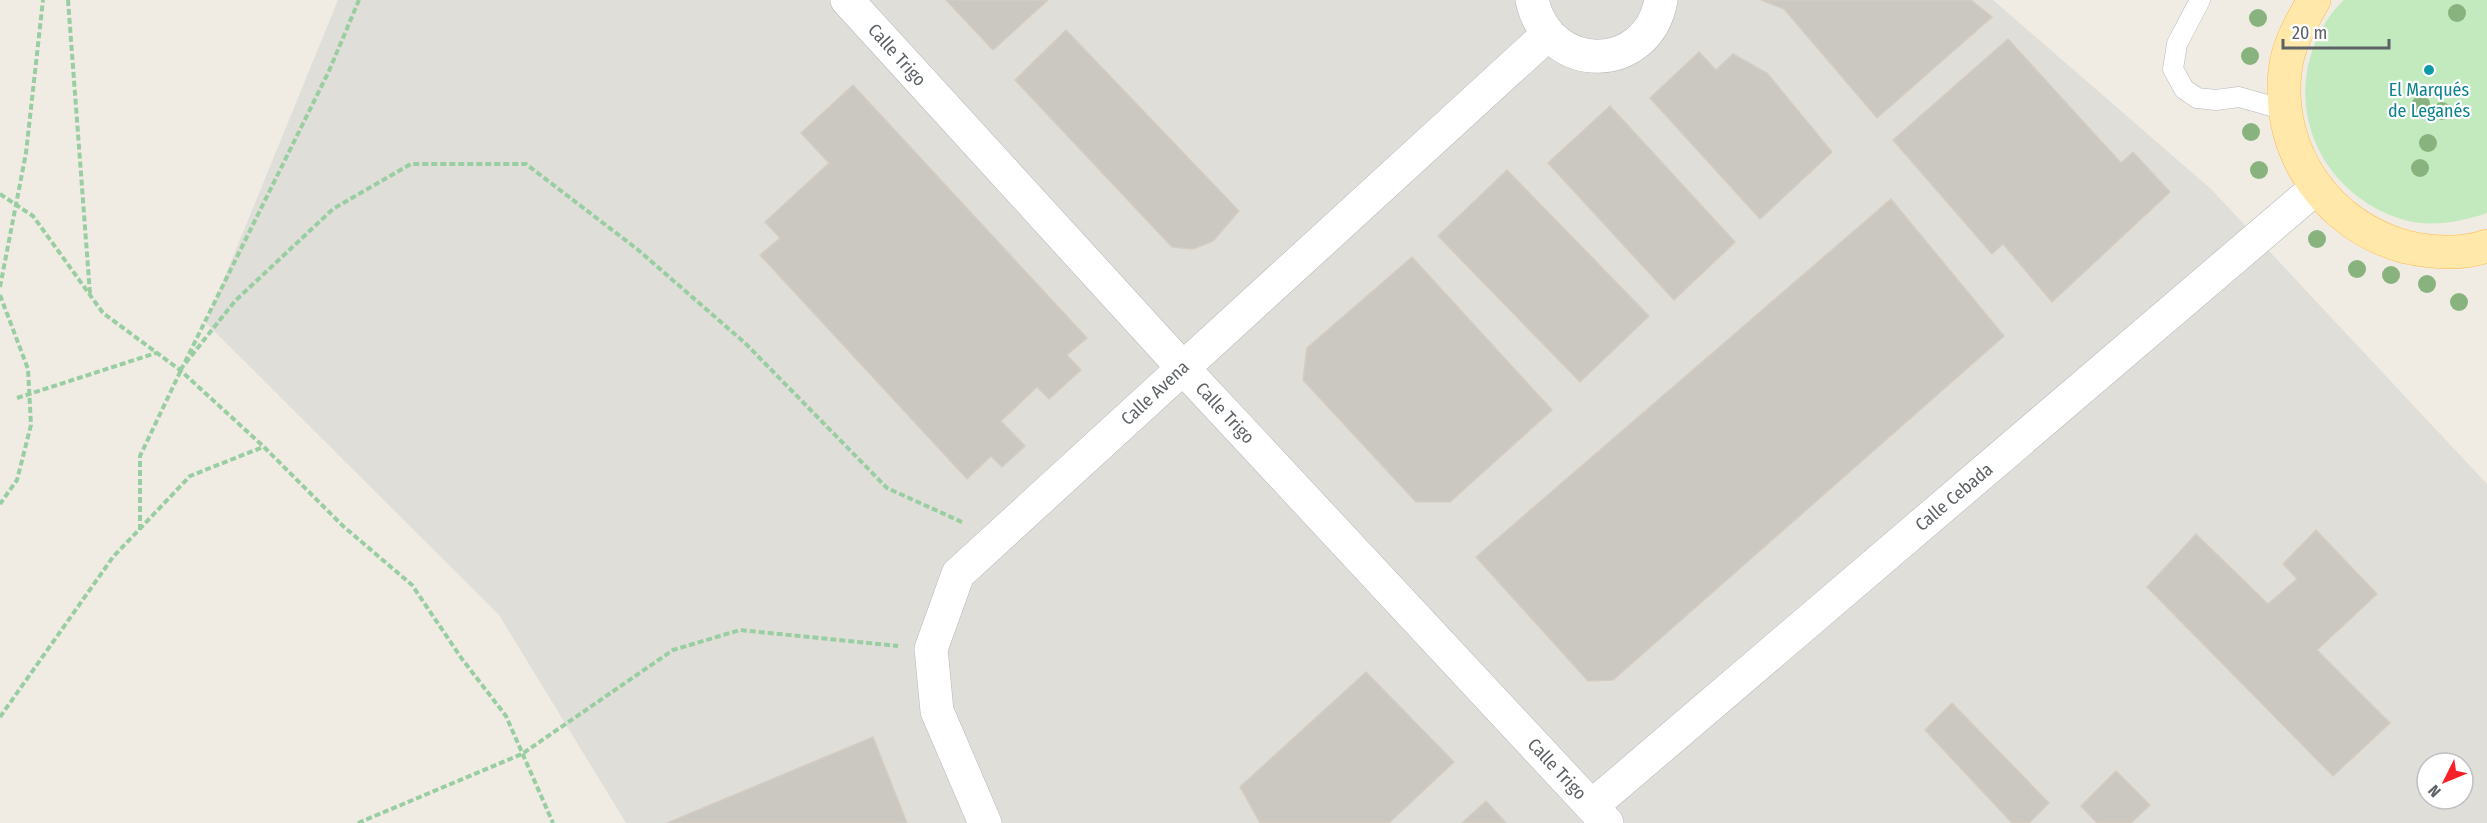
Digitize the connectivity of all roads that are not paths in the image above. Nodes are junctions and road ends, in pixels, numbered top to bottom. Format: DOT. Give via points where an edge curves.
graph roads {
  1 [pos="847,0"];
  2 [pos="1532,0"];
  3 [pos="1661,0"];
  4 [pos="2200,0"];
  5 [pos="2286,0"];
  6 [pos="2314,0"];
  7 [pos="2294,33"];
  8 [pos="1547,35"];
  9 [pos="2285,110"];
  10 [pos="2316,188"];
  11 [pos="2482,256"];
  12 [pos="1182,367"];
  13 [pos="1599,815"];
  14 [pos="984,823"];
  1 -- 12 [label="street, Calle Trigo"];
  2 -- 8 [label="street" via="1535,15"];
  3 -- 8 [label="street" via="1654,22 1641,39 1624,50 1604,56 1583,56"];
  4 -- 9 [label="lane" via="2177,44 2173,69 2184,89 2198,98 2239,98"];
  5 -- 7 [label="main road"];
  6 -- 7 [label="main road"];
  7 -- 9 [label="main road" via="2285,71"];
  8 -- 12 [label="street, Calle Avena"];
  9 -- 10 [label="main road" via="2295,151"];
  10 -- 11 [label="main road" via="2347,220 2385,241 2428,252"];
  10 -- 13 [label="street, Calle Cebada"];
  12 -- 13 [label="street, Calle Trigo"];
  12 -- 14 [label="street, Calle Avena" via="958,574 931,649 937,711"];
}
